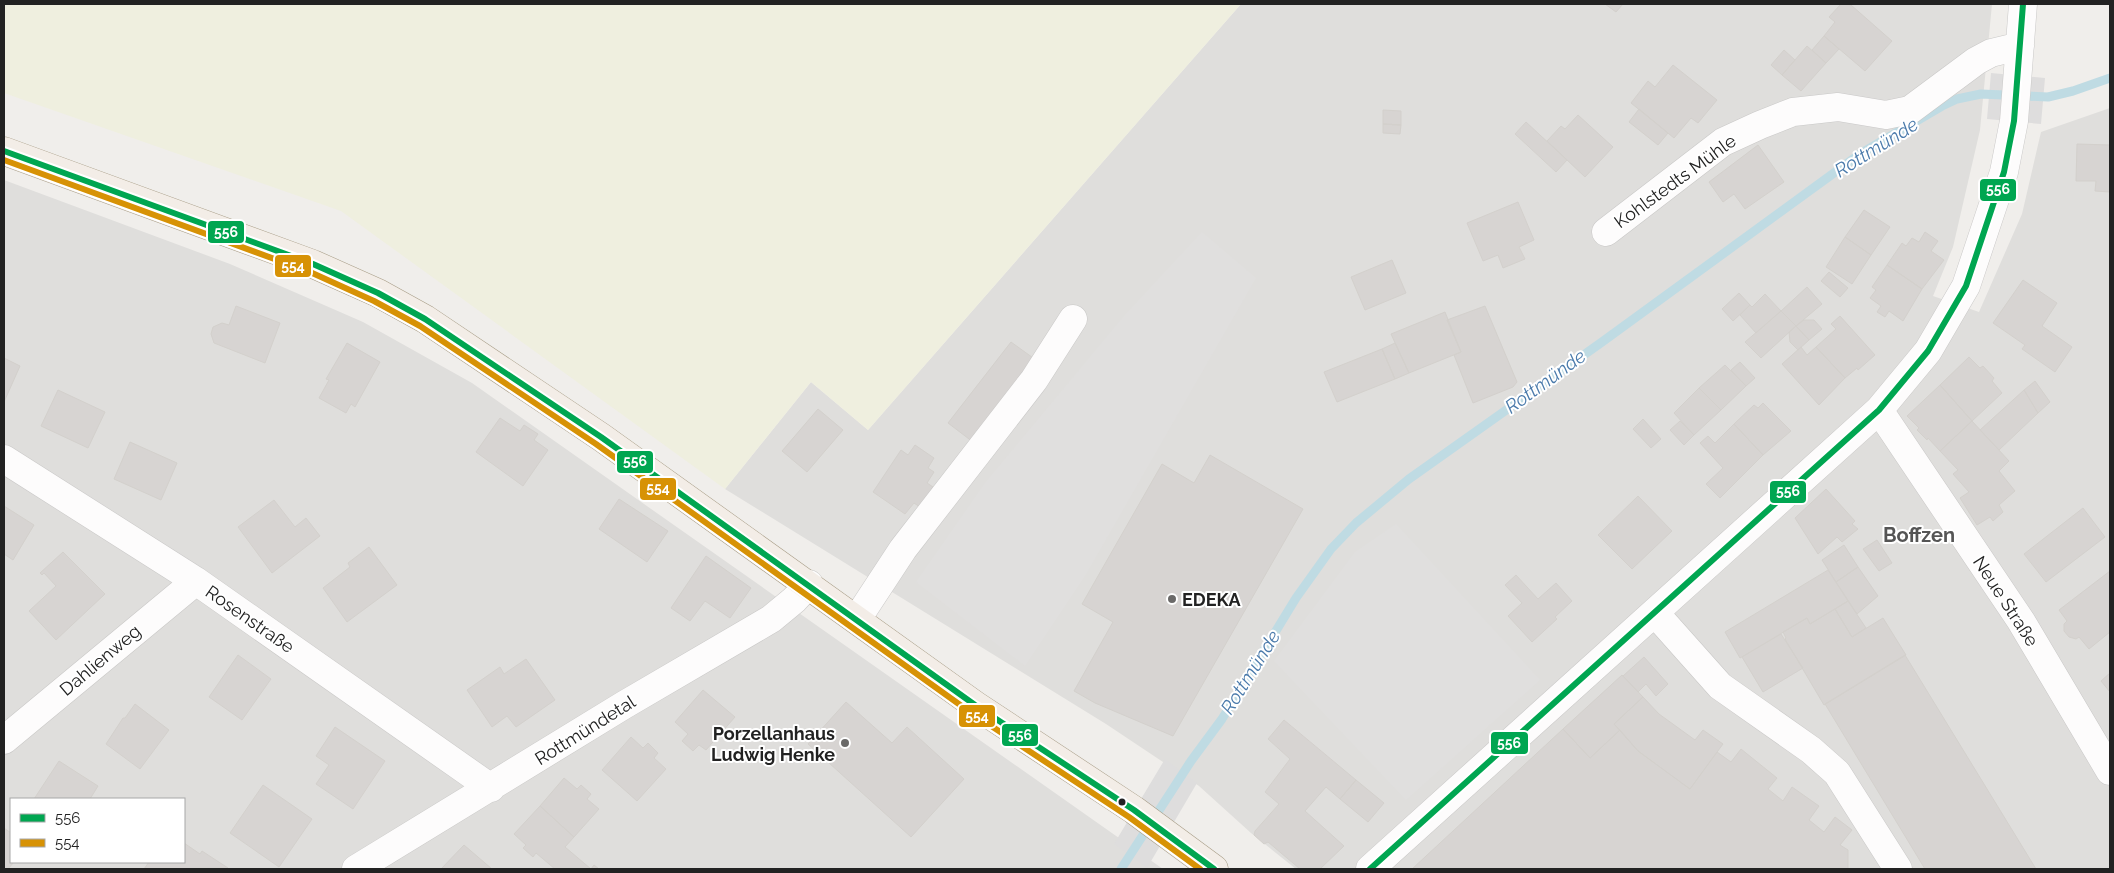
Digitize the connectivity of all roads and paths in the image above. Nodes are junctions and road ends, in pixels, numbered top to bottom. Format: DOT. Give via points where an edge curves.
graph roads {
  1 [pos="2023,4"];
  2 [pos="2020,46"];
  3 [pos="4,151"];
  4 [pos="1606,232"];
  5 [pos="1073,319"];
  6 [pos="1880,410"];
  7 [pos="4,459"];
  8 [pos="196,581"];
  9 [pos="809,584"];
  10 [pos="1655,613"];
  11 [pos="857,619"];
  12 [pos="4,740"];
  13 [pos="2110,772"];
  14 [pos="491,788"];
  15 [pos="1203,864"];
  16 [pos="356,869"];
  17 [pos="1370,869"];
  18 [pos="1898,869"];
  1 -- 2 [label="street"];
  2 -- 4 [label="street, Kohlstedts Mühle" via="1991,53 1976,61 1910,110 1886,115 1838,107 1793,112 1760,124 1723,142"];
  2 -- 6 [label="street" via="2014,121 2004,172 1966,286 1928,351"];
  3 -- 9 [label="main road" via="313,264 378,293 425,319 601,437"];
  5 -- 11 [label="street" via="1034,380 903,549"];
  6 -- 10 [label="street"];
  6 -- 13 [label="street, Neue Straße" via="2021,621"];
  7 -- 8 [label="street, Rosenstraße"];
  8 -- 12 [label="street, Dahlienweg"];
  8 -- 14 [label="street, Rosenstraße"];
  9 -- 11 [label="main road"];
  9 -- 14 [label="street, Rottmündetal" via="771,619"];
  10 -- 17 [label="street"];
  10 -- 18 [label="street" via="1720,686 1812,750 1837,772"];
  11 -- 15 [label="main road" via="975,705 1134,810"];
  14 -- 16 [label="street, Rottmündetal"];
}
